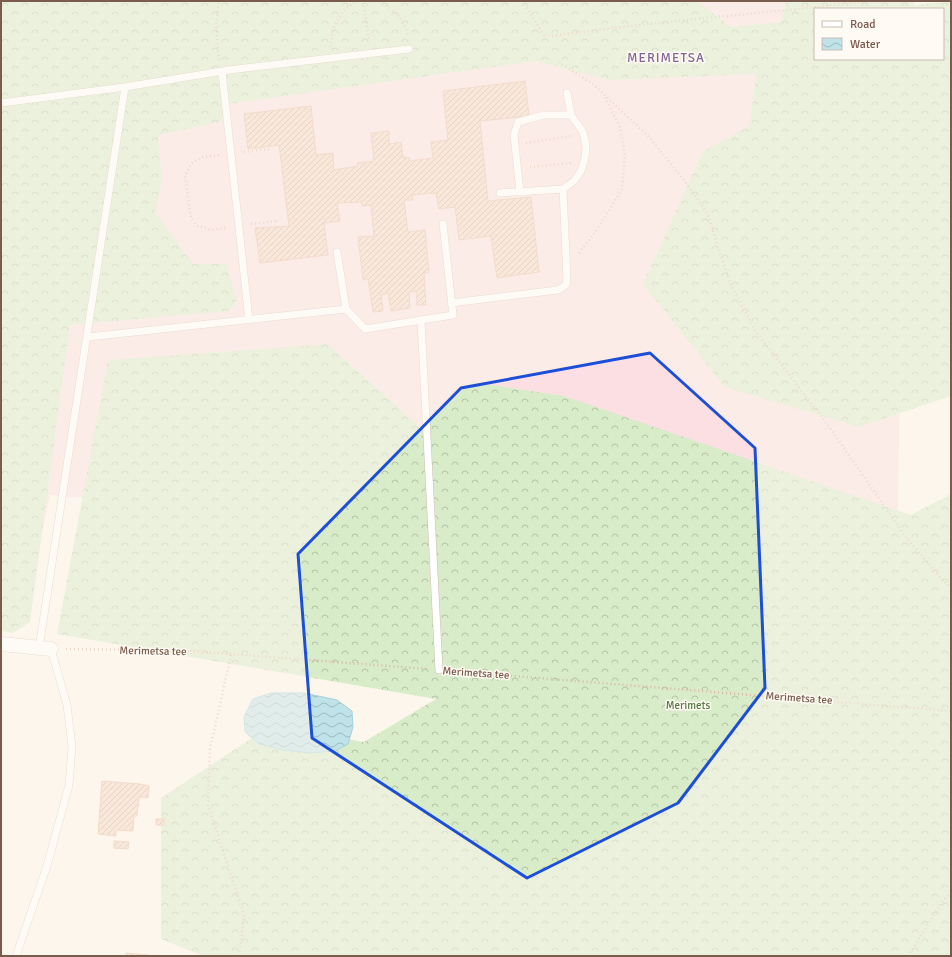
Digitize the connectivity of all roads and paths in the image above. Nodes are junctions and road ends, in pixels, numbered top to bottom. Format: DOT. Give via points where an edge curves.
graph roads {
  1 [pos="219,1"];
  2 [pos="379,1"];
  3 [pos="522,1"];
  4 [pos="867,1"];
  5 [pos="355,2"];
  6 [pos="364,6"];
  7 [pos="552,36"];
  8 [pos="545,37"];
  9 [pos="409,48"];
  10 [pos="370,53"];
  11 [pos="330,57"];
  12 [pos="559,62"];
  13 [pos="221,72"];
  14 [pos="125,88"];
  15 [pos="567,93"];
  16 [pos="603,94"];
  17 [pos="1,103"];
  18 [pos="571,115"];
  19 [pos="583,135"];
  20 [pos="515,144"];
  21 [pos="269,149"];
  22 [pos="231,154"];
  23 [pos="584,162"];
  24 [pos="518,169"];
  25 [pos="563,189"];
  26 [pos="520,192"];
  27 [pos="500,193"];
  28 [pos="276,221"];
  29 [pos="443,224"];
  30 [pos="239,225"];
  31 [pos="338,252"];
  32 [pos="566,268"];
  33 [pos="452,303"];
  34 [pos="346,309"];
  35 [pos="250,320"];
  36 [pos="421,320"];
  37 [pos="88,336"];
  38 [pos="951,588"];
  39 [pos="1,644"];
  40 [pos="45,649"];
  41 [pos="231,655"];
  42 [pos="440,670"];
  43 [pos="951,710"];
  44 [pos="951,892"];
  45 [pos="16,956"];
  46 [pos="239,956"];
  47 [pos="908,956"];
  1 -- 13 [label="path" via="216,26"];
  2 -- 9 [label="path" via="393,10 405,24"];
  3 -- 8 [label="path"];
  4 -- 7 [label="path"];
  5 -- 11 [label="path" via="343,10 334,27"];
  6 -- 10 [label="path"];
  9 -- 10 [label="lane"];
  10 -- 11 [label="lane"];
  11 -- 13 [label="lane"];
  12 -- 16 [label="path" via="594,84"];
  13 -- 14 [label="lane"];
  13 -- 22 [label="lane"];
  14 -- 17 [label="lane"];
  14 -- 37 [label="lane"];
  15 -- 18 [label="lane"];
  16 -- 32 [label="path" via="620,126 625,154 622,189 596,231"];
  16 -- 38 [label="path" via="649,137 707,213 730,283 755,330 830,428 905,536"];
  18 -- 19 [label="lane"];
  18 -- 20 [label="lane" via="544,115 518,122 514,135"];
  19 -- 20 [label="path"];
  19 -- 23 [label="lane" via="586,146"];
  20 -- 24 [label="lane"];
  21 -- 22 [label="path"];
  22 -- 30 [label="lane"];
  22 -- 30 [label="path" via="202,157 191,164 185,176 191,218 198,226 211,230"];
  23 -- 24 [label="path"];
  23 -- 25 [label="lane" via="574,181"];
  24 -- 26 [label="lane"];
  25 -- 26 [label="lane"];
  25 -- 32 [label="lane"];
  26 -- 27 [label="lane"];
  28 -- 30 [label="path"];
  29 -- 33 [label="lane"];
  30 -- 35 [label="lane"];
  31 -- 34 [label="lane"];
  32 -- 33 [label="lane" via="566,285 558,290"];
  33 -- 36 [label="lane" via="453,315"];
  34 -- 35 [label="lane"];
  34 -- 36 [label="lane" via="365,329"];
  35 -- 37 [label="lane"];
  36 -- 42 [label="lane"];
  37 -- 40 [label="lane"];
  39 -- 40 [label="street"];
  40 -- 41 [label="path, Merimetsa tee" via="190,651"];
  40 -- 45 [label="lane" via="67,705 72,747 69,785 47,866"];
  41 -- 42 [label="path, Merimetsa tee"];
  41 -- 46 [label="path" via="210,749 208,806 244,915"];
  42 -- 43 [label="path, Merimetsa tee"];
  44 -- 47 [label="path"];
}
